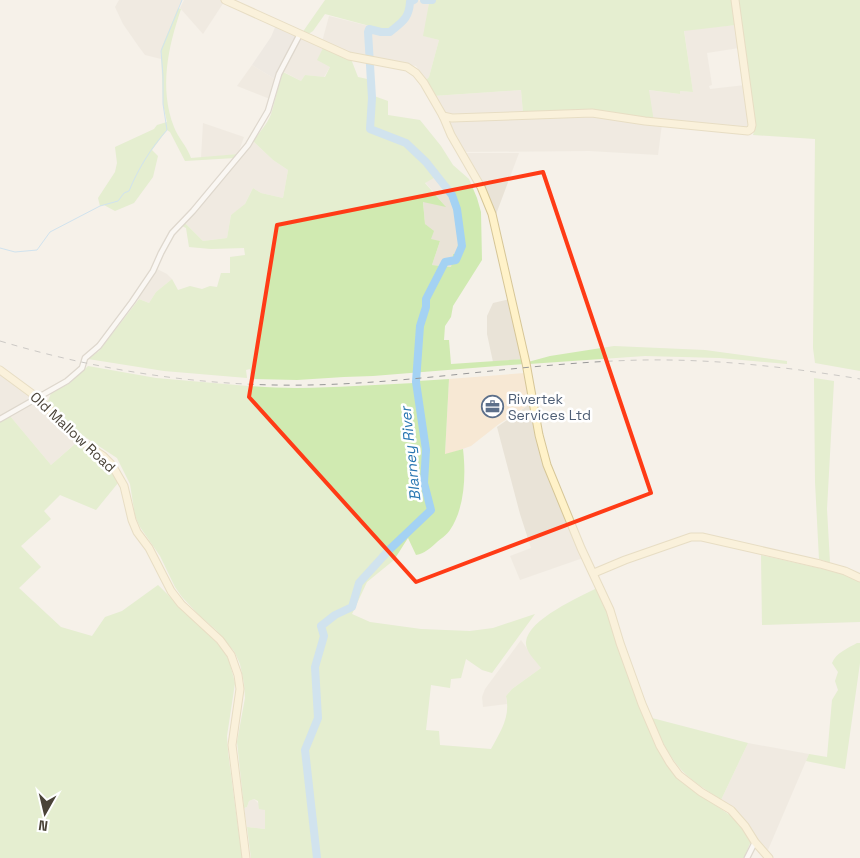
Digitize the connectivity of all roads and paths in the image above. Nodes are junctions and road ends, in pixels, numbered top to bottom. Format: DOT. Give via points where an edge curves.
graph roads {
  1 [pos="225,0"];
  2 [pos="735,0"];
  3 [pos="300,34"];
  4 [pos="444,116"];
  5 [pos="0,370"];
  6 [pos="38,398"];
  7 [pos="0,419"];
  8 [pos="594,573"];
  9 [pos="860,578"];
  10 [pos="755,842"];
  11 [pos="246,858"];
  12 [pos="747,858"];
  13 [pos="769,858"];
  1 -- 3 [label="street"];
  2 -- 4 [label="street" via="752,125 748,130 592,113"];
  3 -- 4 [label="street" via="349,56 407,67 424,83"];
  3 -- 6 [label="street" via="278,74 268,112 248,144 172,233 138,294 99,346 85,358 82,368 67,382"];
  4 -- 8 [label="street" via="450,135 481,187 492,214 547,465"];
  5 -- 6 [label="street, Old Mallow Road"];
  6 -- 7 [label="street"];
  6 -- 11 [label="street, Old Mallow Road" via="79,440 112,465 124,486 137,532 171,590 231,655 240,689 232,745"];
  8 -- 9 [label="street" via="678,541 702,536 820,564"];
  8 -- 10 [label="street" via="642,704 670,763 694,786 730,810"];
  10 -- 12 [label="street"];
  10 -- 13 [label="street"];
}
